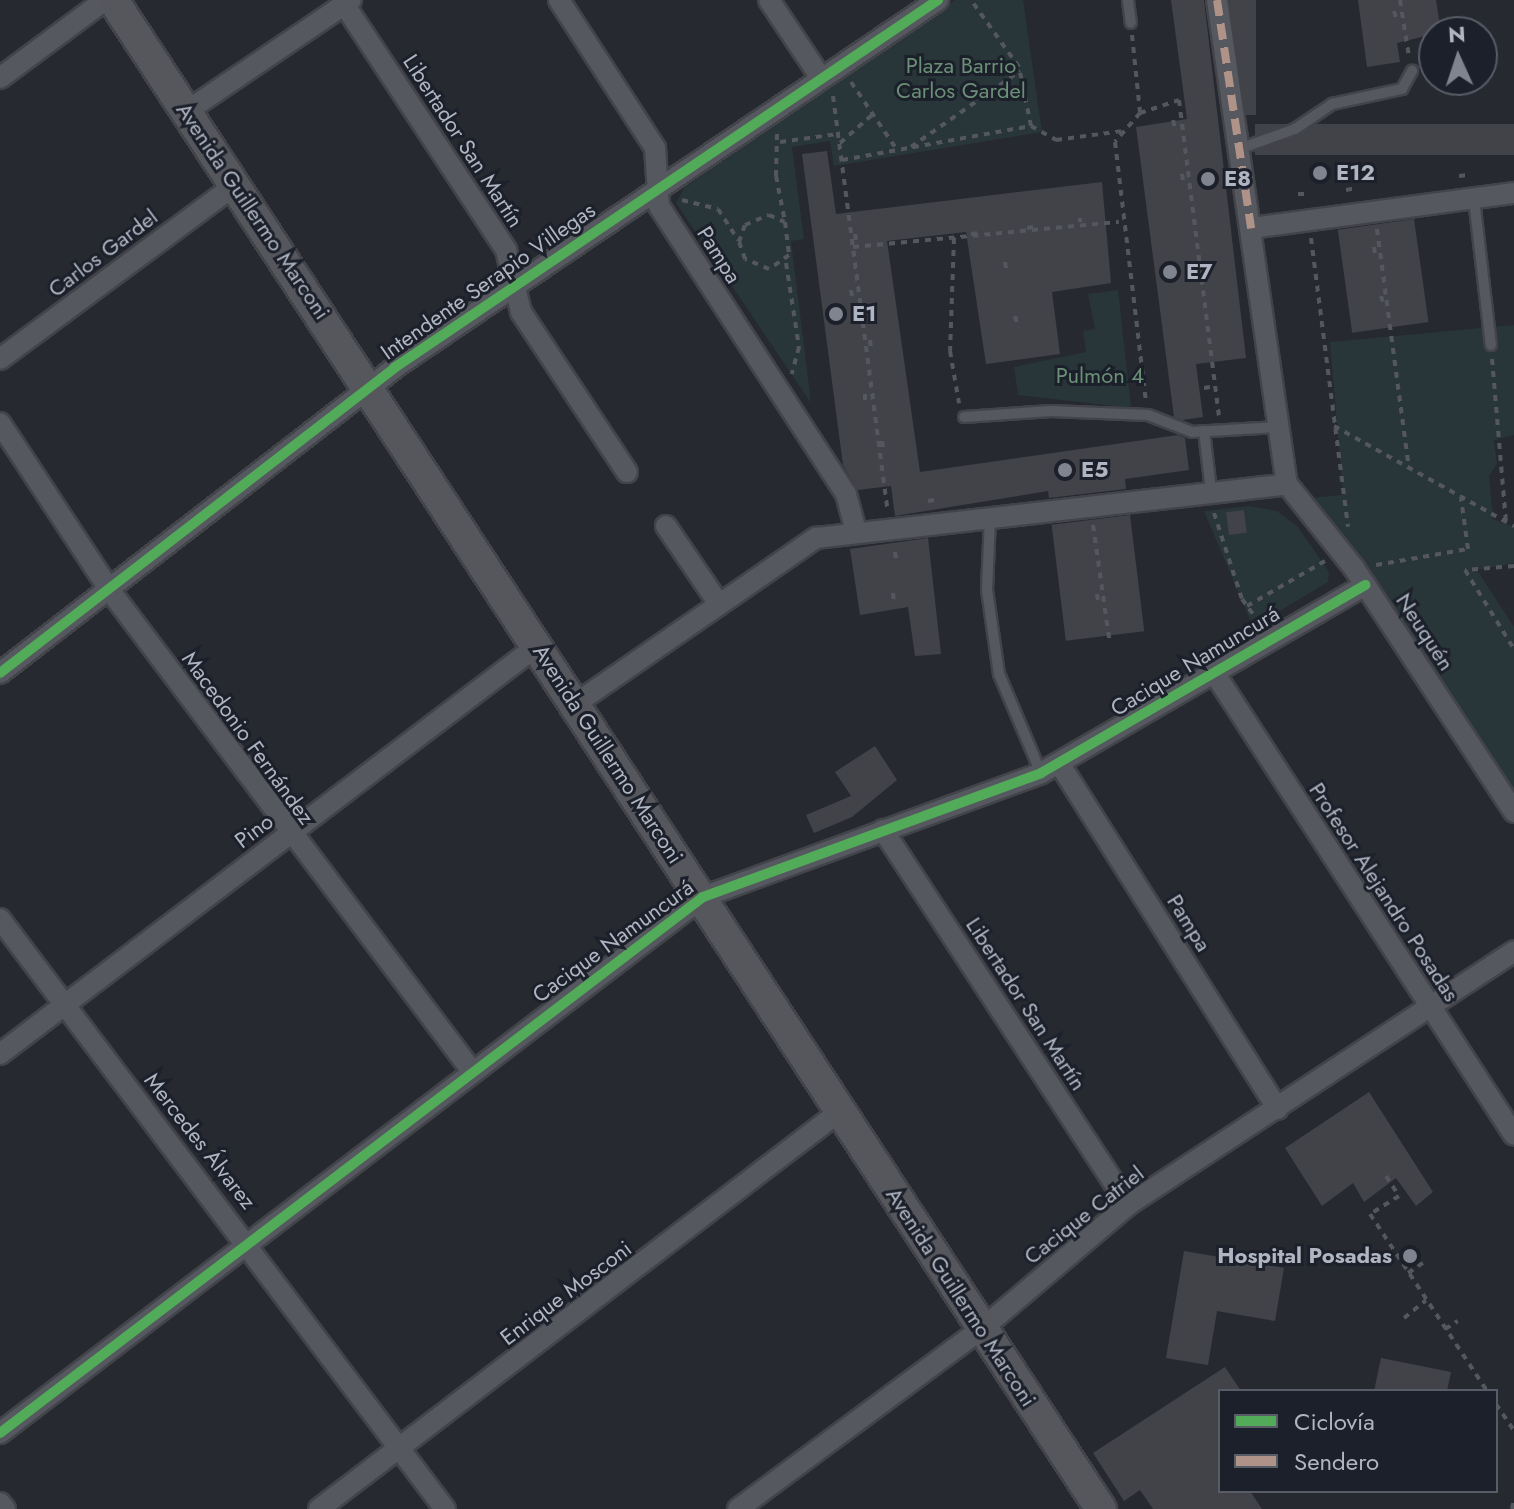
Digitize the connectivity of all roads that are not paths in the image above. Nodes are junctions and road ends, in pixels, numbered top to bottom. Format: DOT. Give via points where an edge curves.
graph roads {
  1 [pos="105,0"];
  2 [pos="113,0"];
  3 [pos="559,0"];
  4 [pos="769,0"];
  5 [pos="938,0"];
  6 [pos="1128,0"];
  7 [pos="1217,0"];
  8 [pos="348,2"];
  9 [pos="1131,23"];
  10 [pos="1412,71"];
  11 [pos="830,73"];
  12 [pos="0,78"];
  13 [pos="187,111"];
  14 [pos="1239,149"];
  15 [pos="234,186"];
  16 [pos="1514,193"];
  17 [pos="658,198"];
  18 [pos="1474,199"];
  19 [pos="1251,228"];
  20 [pos="515,282"];
  21 [pos="1491,345"];
  22 [pos="0,359"];
  23 [pos="372,389"];
  24 [pos="964,417"];
  25 [pos="0,423"];
  26 [pos="1278,427"];
  27 [pos="1204,431"];
  28 [pos="627,472"];
  29 [pos="1287,484"];
  30 [pos="1211,491"];
  31 [pos="990,518"];
  32 [pos="666,526"];
  33 [pos="856,531"];
  34 [pos="1353,569"];
  35 [pos="111,592"];
  36 [pos="717,601"];
  37 [pos="537,646"];
  38 [pos="0,673"];
  39 [pos="1215,674"];
  40 [pos="575,704"];
  41 [pos="1050,768"];
  42 [pos="1514,812"];
  43 [pos="883,830"];
  44 [pos="289,835"];
  45 [pos="703,897"];
  46 [pos="0,919"];
  47 [pos="1514,951"];
  48 [pos="66,1005"];
  49 [pos="1430,1007"];
  50 [pos="0,1054"];
  51 [pos="472,1071"];
  52 [pos="1278,1109"];
  53 [pos="839,1112"];
  54 [pos="1514,1135"];
  55 [pos="1128,1205"];
  56 [pos="248,1243"];
  57 [pos="983,1328"];
  58 [pos="0,1433"];
  59 [pos="400,1448"];
  60 [pos="0,1503"];
  61 [pos="5,1509"];
  62 [pos="319,1509"];
  63 [pos="445,1509"];
  64 [pos="738,1509"];
  65 [pos="1101,1509"];
  1 -- 12 [label="street"];
  2 -- 13 [label="main road, Avenida Guillermo Marconi"];
  3 -- 17 [label="street" via="655,148"];
  4 -- 11 [label="street"];
  5 -- 11 [label="street, Intendente Serapio Villegas"];
  6 -- 9 [label="lane"];
  7 -- 14 [label="street"];
  8 -- 13 [label="street"];
  8 -- 20 [label="street, Libertador San Martín" via="506,250"];
  10 -- 14 [label="lane" via="1402,89 1332,104 1295,129"];
  11 -- 17 [label="street, Intendente Serapio Villegas"];
  13 -- 15 [label="main road, Avenida Guillermo Marconi"];
  14 -- 19 [label="street"];
  15 -- 22 [label="street, Carlos Gardel"];
  15 -- 23 [label="main road, Avenida Guillermo Marconi"];
  16 -- 18 [label="street"];
  17 -- 20 [label="street, Intendente Serapio Villegas"];
  17 -- 33 [label="street, Pampa" via="775,390 846,494"];
  18 -- 19 [label="street"];
  18 -- 21 [label="lane"];
  19 -- 26 [label="street"];
  20 -- 23 [label="street, Intendente Serapio Villegas"];
  20 -- 28 [label="street, Libertador San Martín" via="521,312"];
  23 -- 35 [label="street, Intendente Serapio Villegas"];
  23 -- 37 [label="main road, Avenida Guillermo Marconi"];
  24 -- 27 [label="lane" via="1148,415 1172,430"];
  25 -- 35 [label="street, Macedonio Fernández"];
  26 -- 27 [label="lane"];
  26 -- 29 [label="street"];
  27 -- 30 [label="lane"];
  29 -- 30 [label="street"];
  29 -- 34 [label="street, Neuquén"];
  30 -- 31 [label="street"];
  31 -- 33 [label="street"];
  31 -- 41 [label="lane" via="987,590 999,674"];
  32 -- 36 [label="street"];
  33 -- 36 [label="street" via="801,546"];
  34 -- 39 [label="street, Cacique Namuncurá" via="1271,639"];
  34 -- 42 [label="street, Neuquén"];
  35 -- 38 [label="street, Intendente Serapio Villegas"];
  35 -- 44 [label="street, Macedonio Fernández"];
  36 -- 40 [label="street"];
  37 -- 40 [label="main road, Avenida Guillermo Marconi"];
  37 -- 44 [label="street, Pino"];
  39 -- 41 [label="street, Cacique Namuncurá"];
  39 -- 49 [label="street, Profesor Alejandro Posadas"];
  40 -- 45 [label="main road, Avenida Guillermo Marconi"];
  41 -- 43 [label="street, Cacique Namuncurá"];
  41 -- 52 [label="street, Pampa"];
  43 -- 45 [label="street, Cacique Namuncurá"];
  43 -- 55 [label="street, Libertador San Martín"];
  44 -- 48 [label="street, Pino"];
  44 -- 51 [label="street, Macedonio Fernández"];
  45 -- 51 [label="street, Cacique Namuncurá"];
  45 -- 53 [label="main road, Avenida Guillermo Marconi"];
  46 -- 48 [label="street, Mercedes Álvarez"];
  47 -- 49 [label="street, Cacique Catriel"];
  48 -- 50 [label="street, Pino"];
  48 -- 56 [label="street, Mercedes Álvarez"];
  49 -- 52 [label="street, Cacique Catriel"];
  49 -- 54 [label="street, Profesor Alejandro Posadas"];
  51 -- 56 [label="street, Cacique Namuncurá"];
  52 -- 55 [label="street, Cacique Catriel"];
  53 -- 57 [label="main road, Avenida Guillermo Marconi"];
  53 -- 59 [label="street, Enrique Mosconi"];
  55 -- 57 [label="street, Cacique Catriel"];
  56 -- 58 [label="street, Cacique Namuncurá"];
  56 -- 59 [label="street, Mercedes Álvarez"];
  57 -- 64 [label="street, Cacique Catriel"];
  57 -- 65 [label="main road, Avenida Guillermo Marconi"];
  59 -- 62 [label="street, Enrique Mosconi"];
  59 -- 63 [label="street, Mercedes Álvarez"];
  60 -- 61 [label="street"];
}
